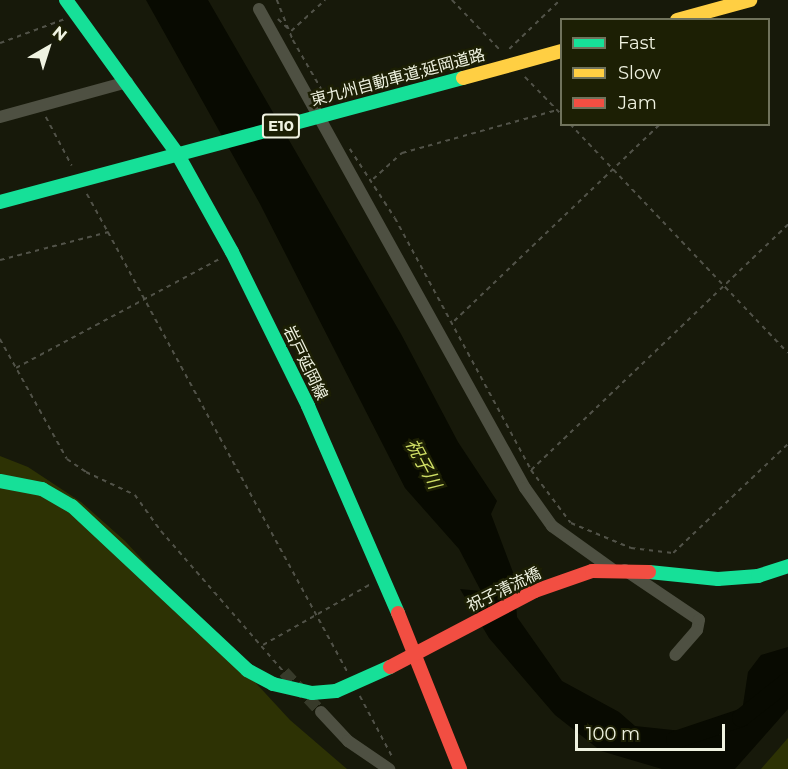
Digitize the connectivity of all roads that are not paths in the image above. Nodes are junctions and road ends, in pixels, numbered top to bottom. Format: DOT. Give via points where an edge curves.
graph roads {
  1 [pos="66,0"];
  2 [pos="750,0"];
  3 [pos="259,9"];
  4 [pos="685,18"];
  5 [pos="560,51"];
  6 [pos="127,82"];
  7 [pos="0,117"];
  8 [pos="0,202"];
  9 [pos="0,481"];
  10 [pos="788,566"];
  11 [pos="618,569"];
  12 [pos="416,654"];
  13 [pos="675,655"];
  14 [pos="321,712"];
  15 [pos="392,766"];
  16 [pos="459,769"];
  1 -- 6 [label="main road, 岩戸延岡線"];
  2 -- 4 [label="main road, bridge"];
  3 -- 11 [label="street" via="525,488 552,526"];
  5 -- 8 [label="main road, 東九州自動車道;延岡道路 / E10, bridge"];
  6 -- 7 [label="street"];
  6 -- 12 [label="main road, 岩戸延岡線" via="178,155 232,252 308,406"];
  9 -- 12 [label="main road, 祝子清流橋" via="42,489 72,507 247,670 273,684 312,693 336,691"];
  10 -- 11 [label="main road, 祝子清流橋" via="758,576 718,579"];
  11 -- 12 [label="main road, 祝子清流橋" via="592,572 535,591"];
  11 -- 13 [label="street" via="699,620 697,630"];
  12 -- 16 [label="main road, 岩戸延岡線"];
  14 -- 15 [label="street" via="348,741"];
}
